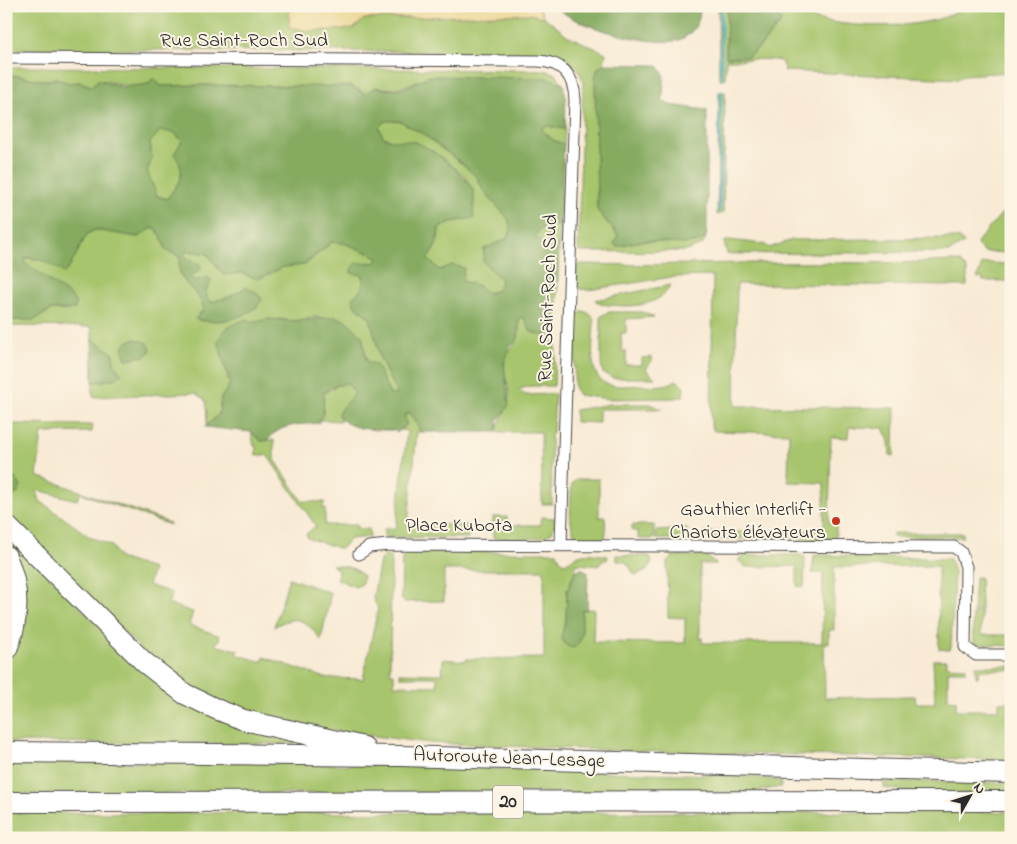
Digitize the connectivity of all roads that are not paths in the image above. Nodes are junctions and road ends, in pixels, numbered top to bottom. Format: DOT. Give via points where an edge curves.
graph roads {
  1 [pos="6,58"];
  2 [pos="6,525"];
  3 [pos="561,544"];
  4 [pos="359,554"];
  5 [pos="6,556"];
  6 [pos="6,651"];
  7 [pos="1011,655"];
  8 [pos="6,752"];
  9 [pos="400,756"];
  10 [pos="1011,773"];
  11 [pos="1011,801"];
  12 [pos="6,802"];
  1 -- 3 [label="street, Rue Saint-Roch Sud" via="538,61 552,62 563,68 572,82 575,100"];
  2 -- 9 [label="highway" via="144,662 195,700 258,724"];
  3 -- 4 [label="street, Place Kubota" via="376,546"];
  3 -- 7 [label="street" via="954,547 961,552 966,567 965,647 976,655"];
  5 -- 6 [label="highway" via="14,579 17,603 15,626"];
  8 -- 9 [label="highway, Autoroute Jean-Lesage / 20"];
  9 -- 10 [label="highway, Autoroute Jean-Lesage / 20"];
  11 -- 12 [label="highway, Autoroute Jean-Lesage / 20"];
}
